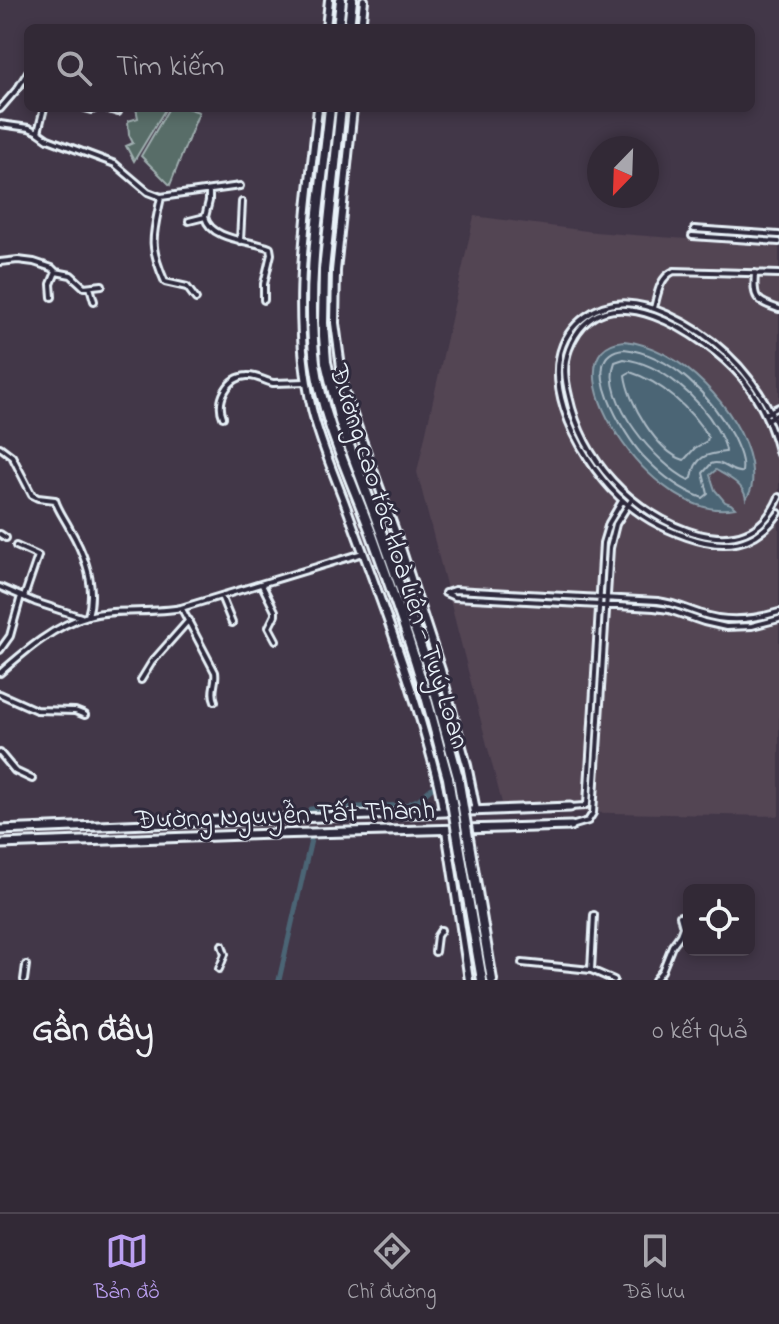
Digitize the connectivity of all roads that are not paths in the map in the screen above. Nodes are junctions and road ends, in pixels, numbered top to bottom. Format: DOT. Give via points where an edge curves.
graph roads {
  1 [pos="329,0"];
  2 [pos="341,0"];
  3 [pos="352,0"];
  4 [pos="364,0"];
  5 [pos="326,24"];
  6 [pos="338,24"];
  7 [pos="349,24"];
  8 [pos="361,24"];
  9 [pos="24,78"];
  10 [pos="0,109"];
  11 [pos="43,112"];
  12 [pos="318,112"];
  13 [pos="330,112"];
  14 [pos="341,112"];
  15 [pos="353,112"];
  16 [pos="0,124"];
  17 [pos="38,132"];
  18 [pos="240,186"];
  19 [pos="209,192"];
  20 [pos="161,197"];
  21 [pos="242,202"];
  22 [pos="205,217"];
  23 [pos="189,221"];
  24 [pos="694,229"];
  25 [pos="779,235"];
  26 [pos="692,236"];
  27 [pos="240,241"];
  28 [pos="779,242"];
  29 [pos="0,262"];
  30 [pos="56,272"];
  31 [pos="755,273"];
  32 [pos="779,274"];
  33 [pos="102,285"];
  34 [pos="90,287"];
  35 [pos="52,297"];
  36 [pos="196,299"];
  37 [pos="264,300"];
  38 [pos="94,301"];
  39 [pos="653,308"];
  40 [pos="779,309"];
  41 [pos="587,319"];
  42 [pos="307,382"];
  43 [pos="779,407"];
  44 [pos="775,414"];
  45 [pos="766,416"];
  46 [pos="223,417"];
  47 [pos="576,422"];
  48 [pos="570,424"];
  49 [pos="779,430"];
  50 [pos="0,447"];
  51 [pos="779,454"];
  52 [pos="629,497"];
  53 [pos="779,497"];
  54 [pos="622,500"];
  55 [pos="627,504"];
  56 [pos="779,513"];
  57 [pos="776,521"];
  58 [pos="0,534"];
  59 [pos="6,538"];
  60 [pos="16,546"];
  61 [pos="363,553"];
  62 [pos="262,585"];
  63 [pos="0,587"];
  64 [pos="221,596"];
  65 [pos="22,597"];
  66 [pos="600,599"];
  67 [pos="606,599"];
  68 [pos="599,605"];
  69 [pos="606,606"];
  70 [pos="181,608"];
  71 [pos="779,612"];
  72 [pos="86,617"];
  73 [pos="779,619"];
  74 [pos="189,620"];
  75 [pos="232,623"];
  76 [pos="276,640"];
  77 [pos="0,650"];
  78 [pos="0,673"];
  79 [pos="141,680"];
  80 [pos="0,694"];
  81 [pos="215,701"];
  82 [pos="85,715"];
  83 [pos="0,753"];
  84 [pos="32,779"];
  85 [pos="570,807"];
  86 [pos="476,810"];
  87 [pos="443,811"];
  88 [pos="273,820"];
  89 [pos="142,825"];
  90 [pos="571,826"];
  91 [pos="0,830"];
  92 [pos="446,830"];
  93 [pos="273,834"];
  94 [pos="143,839"];
  95 [pos="1,847"];
  96 [pos="594,915"];
  97 [pos="680,916"];
  98 [pos="441,930"];
  99 [pos="222,945"];
  100 [pos="435,952"];
  101 [pos="522,963"];
  102 [pos="26,965"];
  103 [pos="219,969"];
  104 [pos="591,970"];
  105 [pos="24,980"];
  106 [pos="469,980"];
  107 [pos="482,980"];
  108 [pos="492,980"];
  109 [pos="614,980"];
  110 [pos="655,980"];
  1 -- 5 [label="main road"];
  2 -- 6 [label="highway"];
  3 -- 7 [label="highway"];
  4 -- 8 [label="main road"];
  9 -- 10 [label="street"];
  11 -- 17 [label="street"];
  12 -- 42 [label="main road" via="301,269"];
  13 -- 107 [label="highway, Đường cao tốc Hoà Liên - Tuý Loan, bridge" via="314,269 315,363 330,423 419,672 448,778"];
  14 -- 108 [label="highway, Đường cao tốc Hoà Liên - Tuý Loan, bridge" via="324,270 323,323 331,391 429,670 458,777"];
  15 -- 86 [label="main road" via="336,271 335,323 344,390 441,670"];
  16 -- 17 [label="street"];
  17 -- 20 [label="street" via="115,164"];
  18 -- 19 [label="street"];
  19 -- 20 [label="street"];
  19 -- 22 [label="street"];
  20 -- 36 [label="street" via="154,256 165,282 187,287"];
  21 -- 27 [label="street"];
  22 -- 23 [label="street"];
  22 -- 27 [label="street" via="209,227"];
  24 -- 25 [label="street"];
  26 -- 28 [label="street"];
  27 -- 37 [label="street" via="270,248"];
  29 -- 30 [label="street" via="34,262"];
  30 -- 34 [label="street"];
  30 -- 35 [label="street"];
  31 -- 32 [label="street"];
  31 -- 39 [label="street" via="674,271 662,282"];
  31 -- 40 [label="street" via="758,300"];
  33 -- 34 [label="street"];
  34 -- 38 [label="street"];
  39 -- 41 [label="street" via="615,304 599,308"];
  39 -- 44 [label="street" via="700,332 730,355"];
  41 -- 45 [label="street" via="629,310 676,326 727,362"];
  41 -- 47 [label="street" via="566,359 565,380"];
  41 -- 48 [label="street" via="569,333 558,365"];
  42 -- 46 [label="street" via="239,377 227,386"];
  42 -- 61 [label="main road"];
  43 -- 44 [label="street"];
  44 -- 45 [label="street"];
  44 -- 49 [label="street"];
  45 -- 51 [label="street"];
  47 -- 48 [label="street"];
  47 -- 52 [label="street" via="598,462"];
  48 -- 54 [label="street" via="592,466"];
  50 -- 72 [label="street" via="14,459 32,495 55,500 77,542 90,579"];
  52 -- 53 [label="street" via="675,525 722,538 759,525"];
  52 -- 54 [label="street"];
  52 -- 55 [label="street"];
  54 -- 55 [label="street"];
  54 -- 66 [label="street" via="605,533"];
  55 -- 57 [label="street" via="674,532 713,544 746,540"];
  55 -- 67 [label="street" via="611,539"];
  56 -- 57 [label="street"];
  58 -- 59 [label="street"];
  60 -- 65 [label="street" via="38,556"];
  61 -- 62 [label="street"];
  61 -- 87 [label="main road" via="409,675"];
  62 -- 64 [label="street"];
  62 -- 76 [label="street" via="275,611 269,627"];
  63 -- 65 [label="street"];
  64 -- 70 [label="street"];
  64 -- 75 [label="street"];
  65 -- 72 [label="street"];
  65 -- 77 [label="street"];
  66 -- 67 [label="street"];
  66 -- 68 [label="street"];
  66 -- 68 [label="street" via="445,593"];
  67 -- 69 [label="street"];
  67 -- 71 [label="street" via="663,602 728,620"];
  68 -- 69 [label="street"];
  68 -- 85 [label="street" via="587,804"];
  69 -- 73 [label="street" via="664,609 726,627"];
  69 -- 90 [label="street" via="593,813 588,821"];
  70 -- 72 [label="street"];
  70 -- 74 [label="street"];
  72 -- 78 [label="street" via="33,645"];
  74 -- 79 [label="street"];
  74 -- 81 [label="street" via="215,672"];
  80 -- 82 [label="street" via="36,710"];
  83 -- 84 [label="street" via="15,771"];
  85 -- 86 [label="main road, Đường Nguyễn Tất Thành"];
  86 -- 87 [label="main road, Đường Nguyễn Tất Thành"];
  87 -- 88 [label="main road, Đường Nguyễn Tất Thành"];
  88 -- 89 [label="main road, Đường Nguyễn Tất Thành"];
  88 -- 93 [label="main road"];
  89 -- 91 [label="main road, Đường Nguyễn Tất Thành"];
  89 -- 94 [label="main road"];
  90 -- 92 [label="main road, Đường Nguyễn Tất Thành"];
  92 -- 93 [label="main road, Đường Nguyễn Tất Thành"];
  92 -- 106 [label="main road"];
  93 -- 94 [label="main road, Đường Nguyễn Tất Thành"];
  94 -- 95 [label="main road, Đường Nguyễn Tất Thành"];
  96 -- 104 [label="street"];
  97 -- 110 [label="street" via="680,935"];
  98 -- 100 [label="street"];
  99 -- 103 [label="street" via="225,954"];
  101 -- 104 [label="street"];
  102 -- 105 [label="street"];
  104 -- 109 [label="street"];
}
